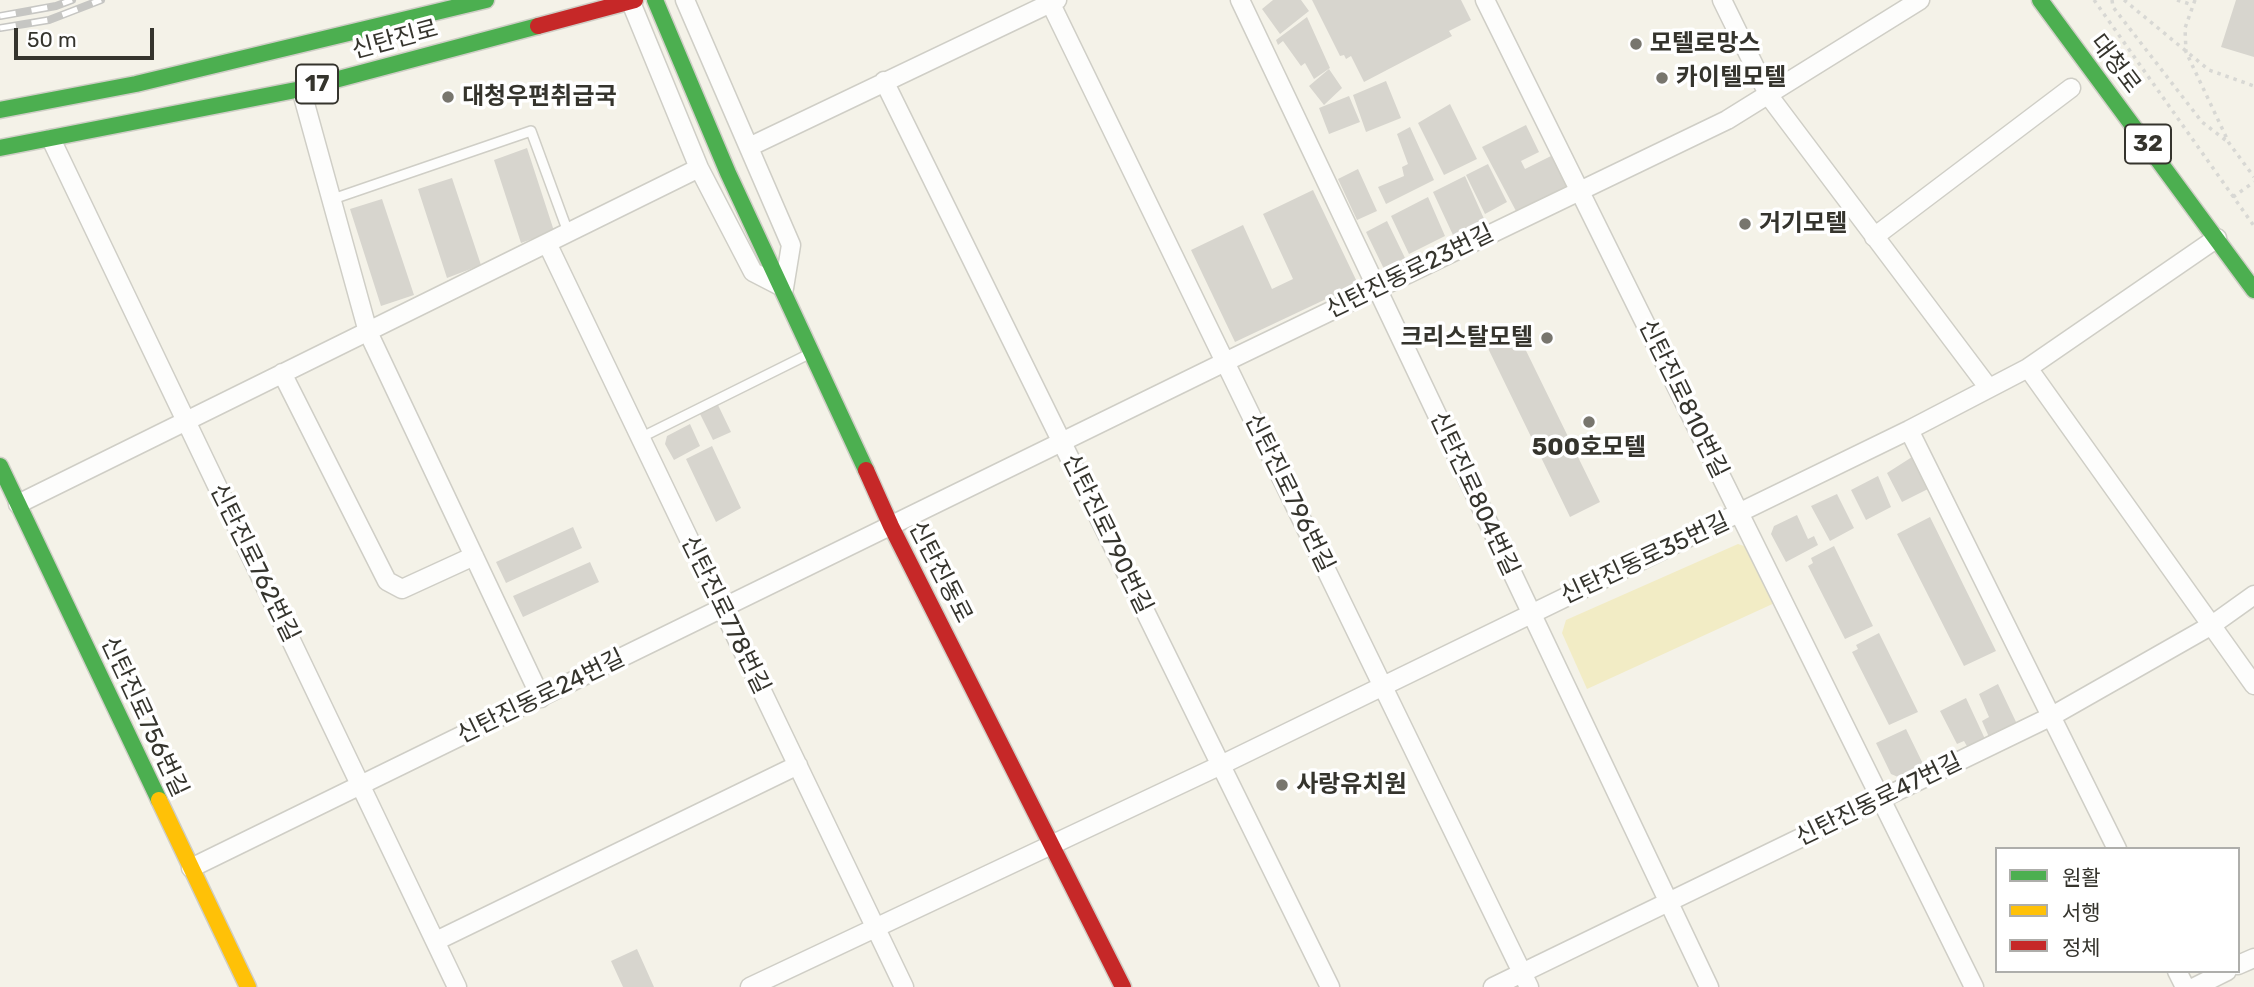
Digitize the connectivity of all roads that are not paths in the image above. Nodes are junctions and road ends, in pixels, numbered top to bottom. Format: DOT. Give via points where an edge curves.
graph roads {
  1 [pos="486,0"];
  2 [pos="655,0"];
  3 [pos="685,0"];
  4 [pos="1240,0"];
  5 [pos="1485,0"];
  6 [pos="1722,0"];
  7 [pos="1920,0"];
  8 [pos="2040,0"];
  9 [pos="632,1"];
  10 [pos="1052,1"];
  11 [pos="455,8"];
  12 [pos="405,61"];
  13 [pos="884,81"];
  14 [pos="2071,88"];
  15 [pos="301,89"];
  16 [pos="1769,96"];
  17 [pos="0,110"];
  18 [pos="51,139"];
  19 [pos="749,147"];
  20 [pos="0,148"];
  21 [pos="699,168"];
  22 [pos="1579,190"];
  23 [pos="330,200"];
  24 [pos="568,232"];
  25 [pos="1874,237"];
  26 [pos="2217,238"];
  27 [pos="547,243"];
  28 [pos="784,288"];
  29 [pos="1377,288"];
  30 [pos="2254,290"];
  31 [pos="368,332"];
  32 [pos="814,352"];
  33 [pos="1225,362"];
  34 [pos="2028,368"];
  35 [pos="282,373"];
  36 [pos="1988,387"];
  37 [pos="186,421"];
  38 [pos="1909,430"];
  39 [pos="640,438"];
  40 [pos="1062,443"];
  41 [pos="0,466"];
  42 [pos="18,504"];
  43 [pos="1740,514"];
  44 [pos="891,526"];
  45 [pos="474,556"];
  46 [pos="2254,595"];
  47 [pos="722,609"];
  48 [pos="1531,614"];
  49 [pos="2212,625"];
  50 [pos="2254,685"];
  51 [pos="1382,686"];
  52 [pos="541,698"];
  53 [pos="2052,716"];
  54 [pos="797,765"];
  55 [pos="1221,765"];
  56 [pos="361,785"];
  57 [pos="1881,799"];
  58 [pos="1052,845"];
  59 [pos="2116,847"];
  60 [pos="191,868"];
  61 [pos="1668,902"];
  62 [pos="875,928"];
  63 [pos="436,941"];
  64 [pos="2223,973"];
  65 [pos="1525,980"];
  66 [pos="248,987"];
  67 [pos="457,987"];
  68 [pos="750,987"];
  69 [pos="904,987"];
  70 [pos="1123,987"];
  71 [pos="1329,987"];
  72 [pos="1493,987"];
  73 [pos="1709,987"];
  74 [pos="1974,987"];
  75 [pos="2194,987"];
  1 -- 11 [label="main road, 신탄진로 / 17"];
  2 -- 28 [label="main road, 신탄진동로" via="728,173"];
  3 -- 19 [label="street"];
  4 -- 29 [label="street, 신탄진로804번길"];
  5 -- 22 [label="street, 신탄진로810번길"];
  6 -- 16 [label="street"];
  7 -- 16 [label="street, 신탄진동로23번길"];
  8 -- 26 [label="main road, 대청로 / 32"];
  9 -- 12 [label="main road, 신탄진로 / 17"];
  9 -- 21 [label="street"];
  10 -- 13 [label="street"];
  10 -- 33 [label="street, 신탄진로796번길"];
  11 -- 12 [label="main road" via="466,15 465,25 434,37"];
  11 -- 17 [label="main road, 신탄진로 / 17" via="136,85"];
  12 -- 15 [label="main road, 신탄진로 / 17"];
  13 -- 19 [label="street"];
  13 -- 40 [label="street, 신탄진로790번길"];
  14 -- 25 [label="street"];
  15 -- 18 [label="main road, 신탄진로 / 17"];
  15 -- 23 [label="street"];
  16 -- 22 [label="street, 신탄진동로23번길"];
  16 -- 25 [label="street"];
  18 -- 20 [label="main road, 신탄진로 / 17"];
  18 -- 37 [label="street, 신탄진로762번길"];
  19 -- 28 [label="street" via="791,244"];
  21 -- 24 [label="street"];
  21 -- 28 [label="street" via="753,272"];
  22 -- 29 [label="street, 신탄진동로23번길"];
  22 -- 43 [label="street, 신탄진로810번길"];
  23 -- 24 [label="lane" via="531,131"];
  23 -- 31 [label="street"];
  24 -- 27 [label="street"];
  25 -- 36 [label="street"];
  26 -- 30 [label="main road, 대청로 / 32"];
  26 -- 34 [label="street, 신탄진동로35번길"];
  27 -- 31 [label="street"];
  27 -- 39 [label="street, 신탄진로778번길"];
  28 -- 32 [label="main road, 신탄진동로"];
  29 -- 33 [label="street, 신탄진동로23번길"];
  29 -- 48 [label="street, 신탄진로804번길"];
  31 -- 35 [label="street"];
  31 -- 45 [label="street"];
  32 -- 39 [label="lane"];
  32 -- 44 [label="main road, 신탄진동로"];
  33 -- 40 [label="street, 신탄진동로23번길"];
  33 -- 51 [label="street, 신탄진로796번길"];
  34 -- 36 [label="street, 신탄진동로35번길"];
  34 -- 49 [label="street"];
  35 -- 37 [label="street"];
  35 -- 45 [label="street" via="387,581 402,589"];
  36 -- 38 [label="street, 신탄진동로35번길"];
  37 -- 42 [label="street"];
  37 -- 56 [label="street, 신탄진로762번길"];
  38 -- 43 [label="street, 신탄진동로35번길"];
  38 -- 53 [label="street"];
  39 -- 47 [label="street, 신탄진로778번길"];
  40 -- 44 [label="street, 신탄진동로23번길"];
  40 -- 55 [label="street, 신탄진로790번길"];
  41 -- 42 [label="main road, 신탄진로756번길"];
  42 -- 60 [label="main road, 신탄진로756번길"];
  43 -- 48 [label="street, 신탄진동로35번길"];
  43 -- 57 [label="street, 신탄진로810번길"];
  44 -- 47 [label="street, 신탄진동로24번길"];
  44 -- 58 [label="main road, 신탄진동로"];
  45 -- 52 [label="street"];
  46 -- 49 [label="street, 신탄진동로47번길"];
  47 -- 52 [label="street, 신탄진동로24번길"];
  47 -- 54 [label="street, 신탄진로778번길"];
  48 -- 51 [label="street, 신탄진동로35번길"];
  48 -- 61 [label="street, 신탄진로804번길"];
  49 -- 50 [label="street"];
  49 -- 53 [label="street, 신탄진동로47번길"];
  51 -- 55 [label="street, 신탄진동로35번길"];
  51 -- 65 [label="street, 신탄진로796번길"];
  52 -- 56 [label="street, 신탄진동로24번길"];
  53 -- 57 [label="street, 신탄진동로47번길"];
  53 -- 59 [label="street"];
  54 -- 62 [label="street, 신탄진로778번길"];
  54 -- 63 [label="street"];
  55 -- 58 [label="street, 신탄진동로35번길"];
  55 -- 71 [label="street, 신탄진로790번길"];
  56 -- 60 [label="street, 신탄진동로24번길"];
  56 -- 63 [label="street, 신탄진로762번길"];
  57 -- 61 [label="street, 신탄진동로47번길"];
  57 -- 74 [label="street, 신탄진로810번길"];
  58 -- 62 [label="street, 신탄진동로35번길"];
  58 -- 70 [label="main road, 신탄진동로"];
  60 -- 66 [label="main road, 신탄진로756번길"];
  61 -- 65 [label="street, 신탄진동로47번길"];
  61 -- 73 [label="street, 신탄진로804번길"];
  62 -- 68 [label="street, 신탄진동로35번길"];
  62 -- 69 [label="street, 신탄진로778번길"];
  63 -- 67 [label="street, 신탄진로762번길"];
  64 -- 75 [label="street"];
  65 -- 72 [label="street, 신탄진동로47번길"];
}
